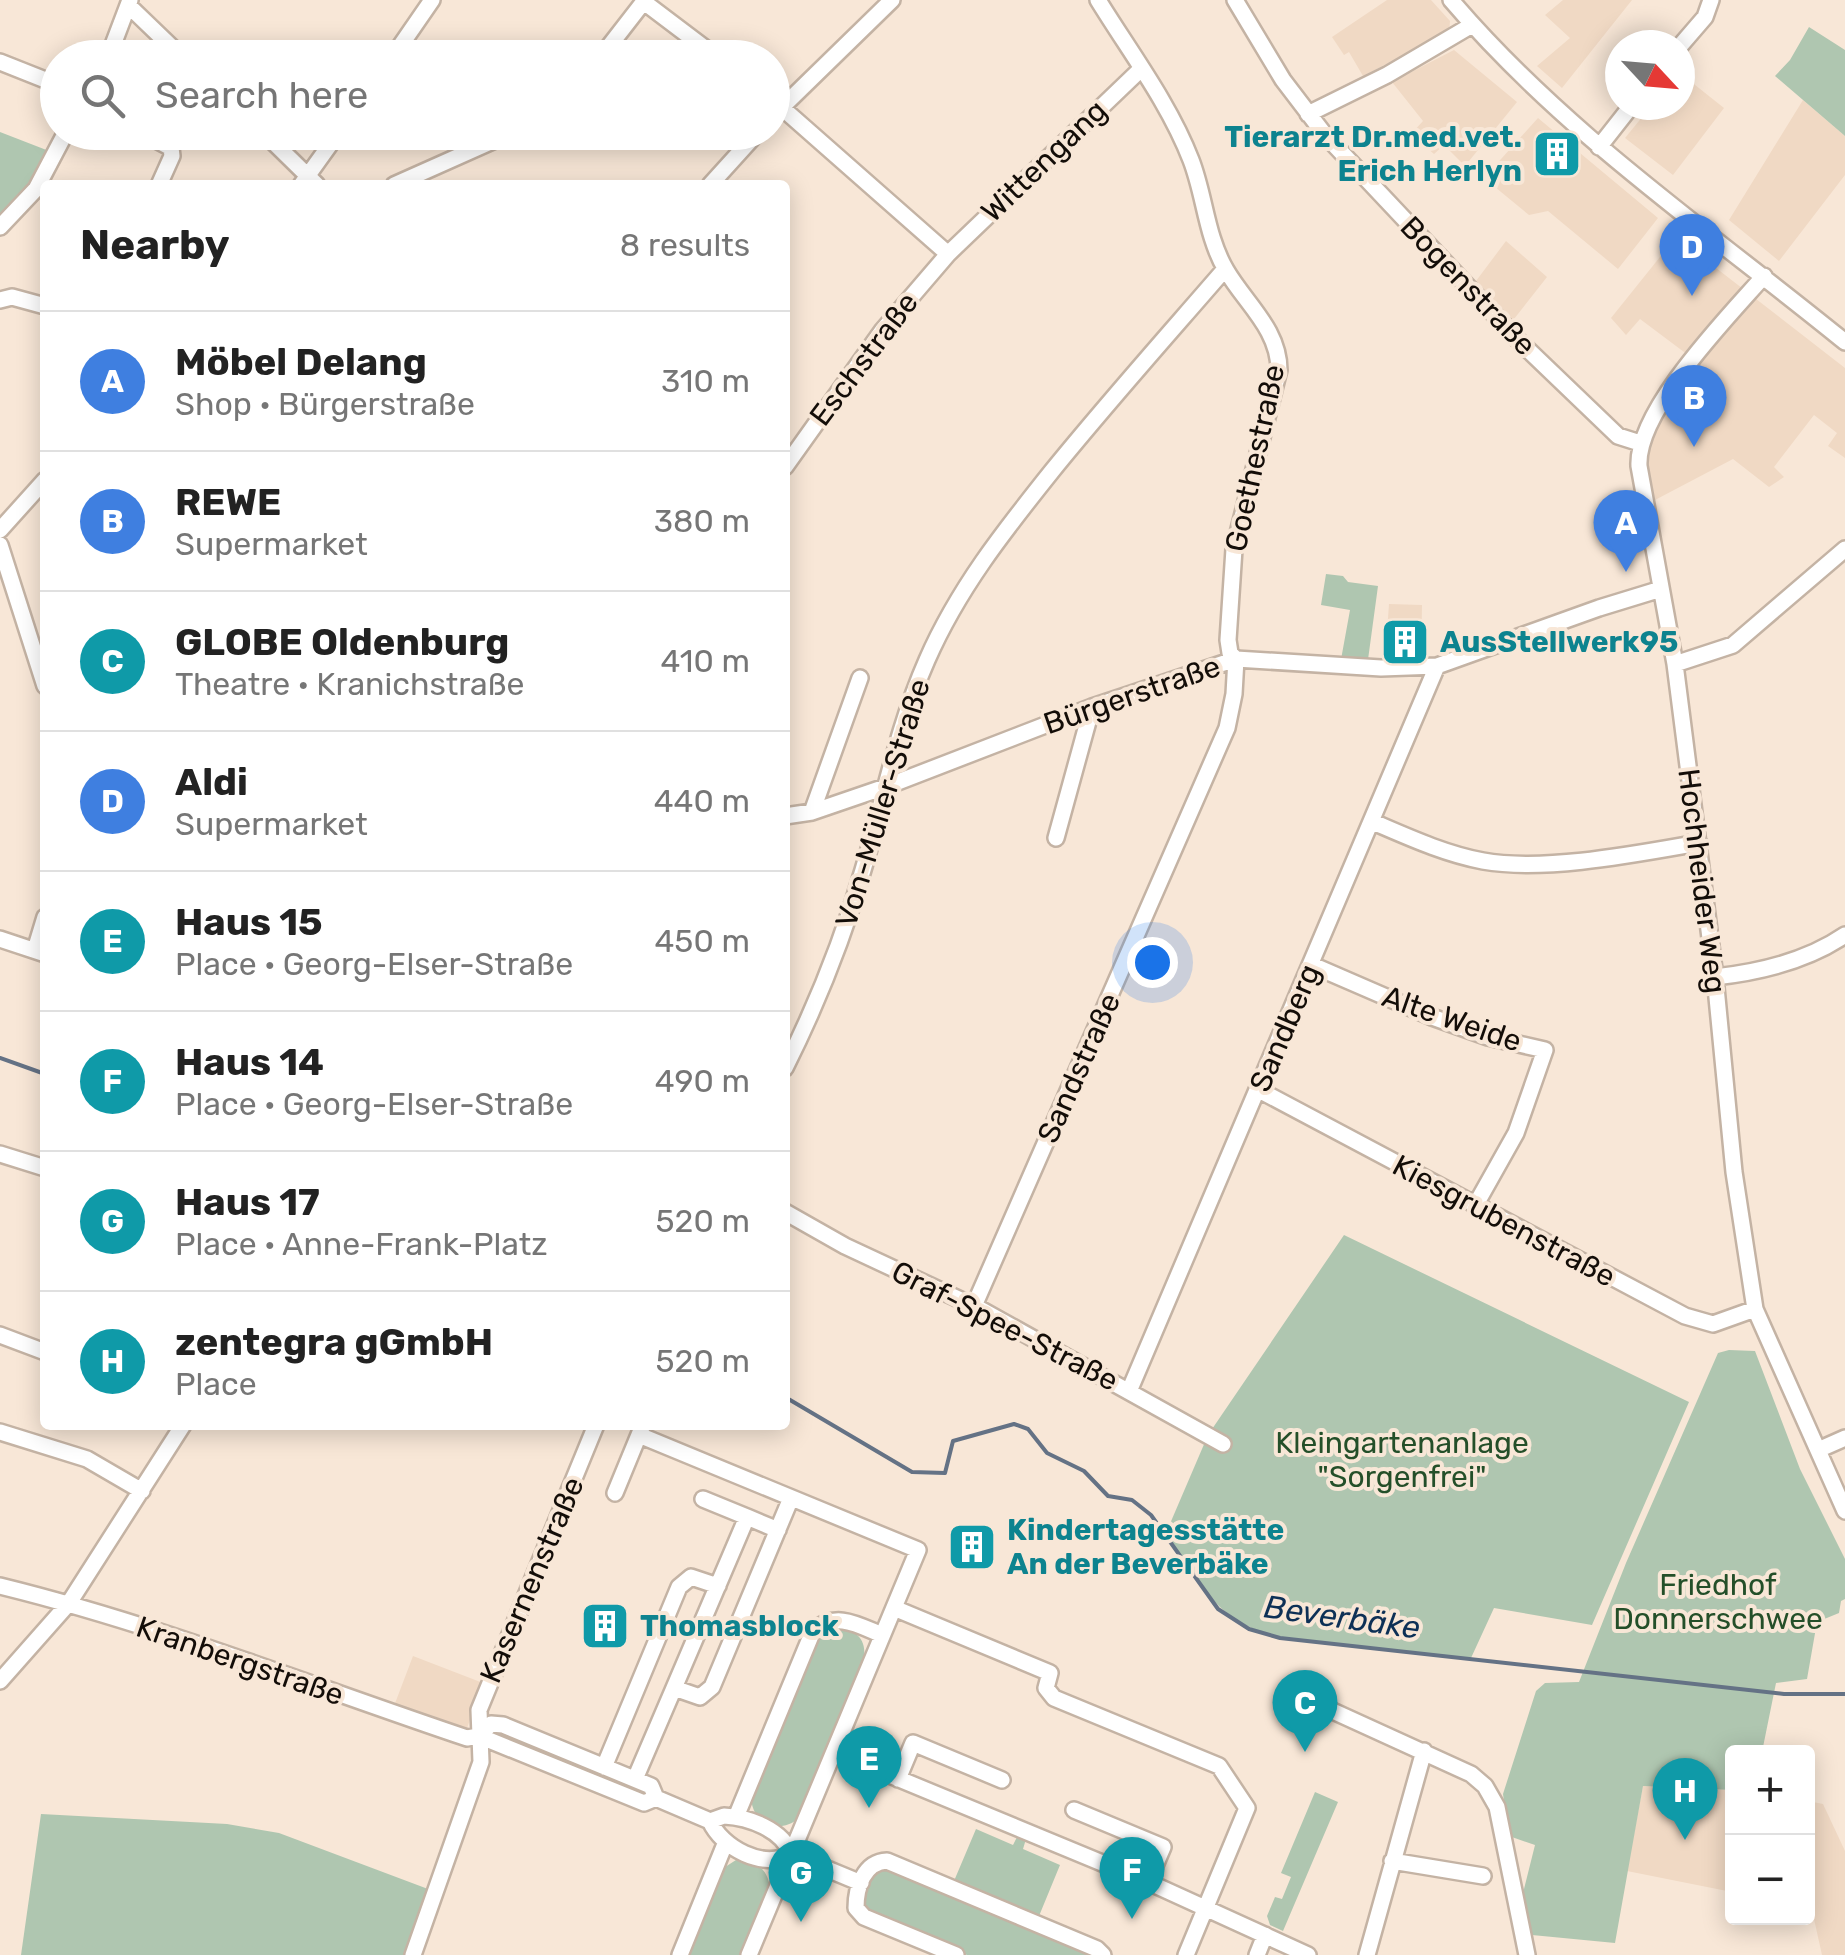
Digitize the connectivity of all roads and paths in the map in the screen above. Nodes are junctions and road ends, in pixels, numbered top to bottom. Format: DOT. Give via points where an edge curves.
graph roads {
  1 [pos="432,0"];
  2 [pos="892,0"];
  3 [pos="1098,0"];
  4 [pos="1235,0"];
  5 [pos="1450,0"];
  6 [pos="1712,0"];
  7 [pos="644,1"];
  8 [pos="129,2"];
  9 [pos="1472,26"];
  10 [pos="1694,30"];
  11 [pos="115,40"];
  12 [pos="166,40"];
  13 [pos="404,40"];
  14 [pos="614,40"];
  15 [pos="695,40"];
  16 [pos="0,62"];
  17 [pos="1140,69"];
  18 [pos="40,78"];
  19 [pos="790,94"];
  20 [pos="1308,114"];
  21 [pos="790,119"];
  22 [pos="1620,120"];
  23 [pos="1599,146"];
  24 [pos="57,150"];
  25 [pos="170,150"];
  26 [pos="280,150"];
  27 [pos="328,150"];
  28 [pos="473,150"];
  29 [pos="742,150"];
  30 [pos="41,180"];
  31 [pos="162,180"];
  32 [pos="307,180"];
  33 [pos="310,180"];
  34 [pos="405,180"];
  35 [pos="715,180"];
  36 [pos="40,181"];
  37 [pos="0,227"];
  38 [pos="948,254"];
  39 [pos="1226,269"];
  40 [pos="1764,276"];
  41 [pos="0,300"];
  42 [pos="40,305"];
  43 [pos="1845,342"];
  44 [pos="1640,443"];
  45 [pos="790,460"];
  46 [pos="40,486"];
  47 [pos="0,530"];
  48 [pos="0,545"];
  49 [pos="1845,549"];
  50 [pos="1661,590"];
  51 [pos="1236,659"];
  52 [pos="1675,664"];
  53 [pos="1438,666"];
  54 [pos="40,670"];
  55 [pos="860,678"];
  56 [pos="1092,707"];
  57 [pos="885,787"];
  58 [pos="812,812"];
  59 [pos="790,815"];
  60 [pos="1373,822"];
  61 [pos="1056,838"];
  62 [pos="1699,844"];
  63 [pos="1845,934"];
  64 [pos="0,939"];
  65 [pos="40,952"];
  66 [pos="1312,966"];
  67 [pos="1715,976"];
  68 [pos="790,1057"];
  69 [pos="1258,1090"];
  70 [pos="0,1154"];
  71 [pos="40,1166"];
  72 [pos="1474,1206"];
  73 [pos="790,1215"];
  74 [pos="974,1306"];
  75 [pos="1756,1309"];
  76 [pos="0,1335"];
  77 [pos="40,1350"];
  78 [pos="1130,1389"];
  79 [pos="180,1430"];
  80 [pos="594,1430"];
  81 [pos="641,1430"];
  82 [pos="0,1432"];
  83 [pos="1845,1438"];
  84 [pos="1223,1444"];
  85 [pos="1818,1450"];
  86 [pos="142,1491"];
  87 [pos="615,1493"];
  88 [pos="703,1498"];
  89 [pos="791,1498"];
  90 [pos="1845,1511"];
  91 [pos="747,1517"];
  92 [pos="778,1530"];
  93 [pos="0,1586"];
  94 [pos="718,1586"];
  95 [pos="69,1603"];
  96 [pos="894,1608"];
  97 [pos="882,1635"];
  98 [pos="0,1681"];
  99 [pos="674,1688"];
  100 [pos="1313,1702"];
  101 [pos="479,1736"];
  102 [pos="1424,1751"];
  103 [pos="834,1752"];
  104 [pos="604,1766"];
  105 [pos="635,1779"];
  106 [pos="898,1779"];
  107 [pos="1002,1780"];
  108 [pos="656,1798"];
  109 [pos="1074,1810"];
  110 [pos="736,1817"];
  111 [pos="710,1821"];
  112 [pos="725,1844"];
  113 [pos="791,1854"];
  114 [pos="1392,1861"];
  115 [pos="1483,1876"];
  116 [pos="1148,1882"];
  117 [pos="861,1883"];
  118 [pos="1206,1908"];
  119 [pos="1265,1935"];
  120 [pos="413,1955"];
  121 [pos="680,1955"];
  122 [pos="750,1955"];
  123 [pos="956,1955"];
  124 [pos="1104,1955"];
  125 [pos="1186,1955"];
  126 [pos="1257,1955"];
  127 [pos="1308,1955"];
  128 [pos="1367,1955"];
  129 [pos="1527,1955"];
  1 -- 13 [label="street"];
  2 -- 19 [label="street"];
  3 -- 17 [label="street, Goethestraße"];
  4 -- 20 [label="street, Bogenstraße"];
  5 -- 9 [label="street"];
  6 -- 10 [label="street"];
  7 -- 14 [label="street"];
  7 -- 15 [label="street"];
  8 -- 11 [label="street"];
  8 -- 12 [label="street"];
  9 -- 20 [label="street"];
  9 -- 23 [label="street"];
  16 -- 18 [label="street"];
  17 -- 38 [label="street, Wittengang"];
  17 -- 39 [label="street, Goethestraße" via="1192,161"];
  20 -- 44 [label="street, Bogenstraße" via="1520,342 1618,436"];
  21 -- 38 [label="street"];
  22 -- 23 [label="street"];
  23 -- 40 [label="street"];
  24 -- 30 [label="street"];
  25 -- 31 [label="street"];
  26 -- 32 [label="street"];
  27 -- 33 [label="street"];
  28 -- 34 [label="street"];
  29 -- 35 [label="street"];
  36 -- 37 [label="street"];
  38 -- 45 [label="street, Eschstraße" via="882,331"];
  39 -- 51 [label="street, Goethestraße" via="1279,357 1234,549 1228,640"];
  39 -- 57 [label="street, Von-Müller-Straße" via="1101,410 976,568 927,661"];
  40 -- 43 [label="street"];
  40 -- 44 [label="street" via="1688,366"];
  41 -- 42 [label="street"];
  44 -- 50 [label="street, Hochheider Weg" via="1638,466"];
  46 -- 47 [label="street"];
  48 -- 54 [label="street"];
  49 -- 52 [label="street" via="1733,645"];
  50 -- 52 [label="street, Hochheider Weg"];
  50 -- 53 [label="street, Bürgerstraße"];
  51 -- 53 [label="street, Bürgerstraße"];
  51 -- 56 [label="street, Bürgerstraße"];
  51 -- 74 [label="street, Sandstraße" via="1226,728"];
  52 -- 62 [label="street, Hochheider Weg"];
  53 -- 60 [label="street, Sandberg"];
  55 -- 58 [label="street"];
  56 -- 57 [label="street, Bürgerstraße"];
  56 -- 61 [label="street"];
  57 -- 58 [label="street, Bürgerstraße"];
  57 -- 68 [label="street, Von-Müller-Straße" via="837,951"];
  58 -- 59 [label="street, Bürgerstraße"];
  60 -- 62 [label="street" via="1483,861 1540,864"];
  60 -- 66 [label="street, Sandberg"];
  62 -- 67 [label="street, Hochheider Weg"];
  63 -- 67 [label="street" via="1810,955"];
  64 -- 65 [label="street"];
  66 -- 69 [label="street, Sandberg"];
  66 -- 72 [label="street, Alte Weide" via="1432,1018 1545,1050 1516,1133"];
  67 -- 75 [label="street, Hochheider Weg" via="1734,1172"];
  69 -- 72 [label="street, Kiesgrubenstraße"];
  69 -- 78 [label="street, Sandberg"];
  70 -- 71 [label="street"];
  72 -- 75 [label="street, Kiesgrubenstraße" via="1702,1322"];
  73 -- 74 [label="street, Graf-Spee-Straße"];
  74 -- 78 [label="street, Graf-Spee-Straße"];
  75 -- 85 [label="street, Hochheider Weg"];
  76 -- 77 [label="street"];
  78 -- 84 [label="street, Graf-Spee-Straße"];
  79 -- 86 [label="street"];
  80 -- 101 [label="street, Kasernenstraße" via="485,1694"];
  81 -- 87 [label="street"];
  81 -- 89 [label="street"];
  82 -- 86 [label="street" via="86,1459"];
  83 -- 85 [label="street"];
  85 -- 90 [label="street, Hochheider Weg"];
  86 -- 95 [label="street"];
  88 -- 91 [label="street"];
  89 -- 92 [label="street"];
  89 -- 96 [label="street" via="918,1550"];
  91 -- 92 [label="street"];
  91 -- 94 [label="street"];
  92 -- 99 [label="street" via="709,1692 694,1697"];
  93 -- 95 [label="street, Kranbergstraße"];
  94 -- 99 [label="street"];
  94 -- 104 [label="street" via="691,1577 678,1587"];
  95 -- 98 [label="street"];
  95 -- 101 [label="street, Kranbergstraße" via="467,1738"];
  96 -- 97 [label="street"];
  96 -- 118 [label="street" via="1050,1673 1046,1688 1054,1698 1219,1766 1247,1808"];
  97 -- 103 [label="street"];
  97 -- 110 [label="street" via="841,1620 813,1631"];
  99 -- 105 [label="street"];
  100 -- 102 [label="street"];
  101 -- 104 [label="street, Kranbergstraße" via="491,1724 503,1725"];
  101 -- 108 [label="street, Kranbergstraße" via="644,1803"];
  101 -- 120 [label="street, Kasernenstraße" via="481,1762"];
  102 -- 114 [label="street"];
  102 -- 129 [label="street" via="1471,1774 1493,1798"];
  103 -- 106 [label="street"];
  103 -- 113 [label="street"];
  104 -- 105 [label="street, Kranbergstraße"];
  105 -- 108 [label="street, Kranbergstraße" via="651,1786"];
  106 -- 107 [label="street" via="913,1744"];
  106 -- 116 [label="street"];
  108 -- 111 [label="street, Kranbergstraße"];
  109 -- 116 [label="street" via="1162,1847"];
  110 -- 111 [label="street"];
  110 -- 113 [label="street" via="778,1834"];
  111 -- 112 [label="street"];
  112 -- 113 [label="street" via="768,1861"];
  112 -- 121 [label="street"];
  113 -- 117 [label="street"];
  113 -- 122 [label="street"];
  114 -- 115 [label="street"];
  114 -- 128 [label="street"];
  116 -- 118 [label="street"];
  117 -- 123 [label="street" via="856,1908 864,1916"];
  117 -- 124 [label="street" via="875,1862 887,1861"];
  118 -- 119 [label="street"];
  118 -- 125 [label="street"];
  119 -- 126 [label="street"];
  119 -- 127 [label="street"];
}
